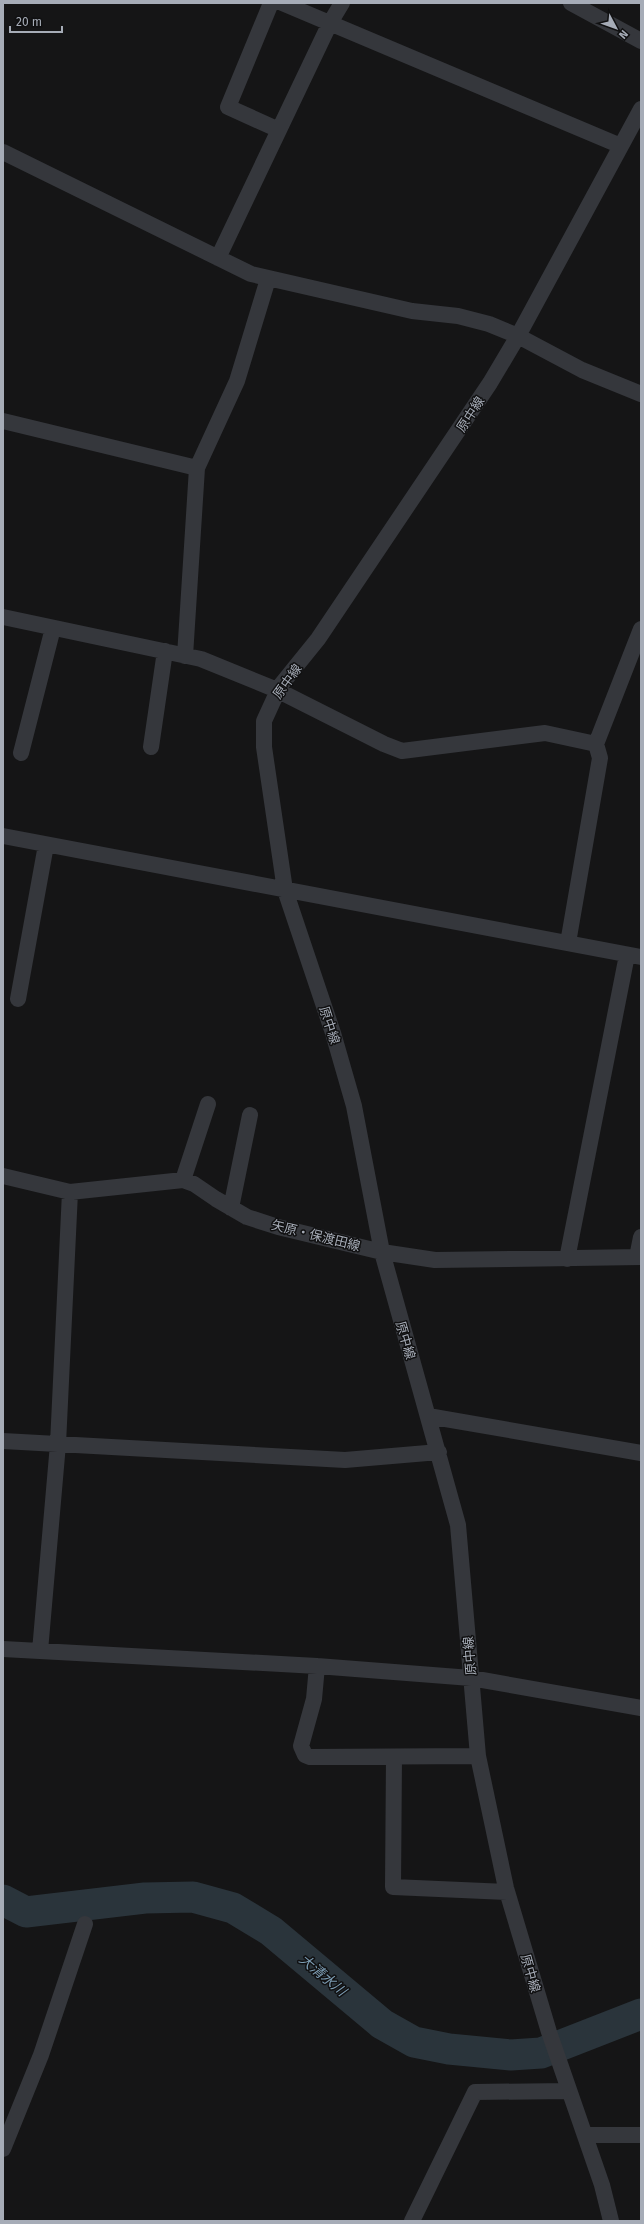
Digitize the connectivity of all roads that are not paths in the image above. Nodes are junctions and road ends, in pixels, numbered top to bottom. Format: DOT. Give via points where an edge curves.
graph roads {
  1 [pos="271,3"];
  2 [pos="282,3"];
  3 [pos="342,3"];
  4 [pos="571,3"];
  5 [pos="330,23"];
  6 [pos="641,41"];
  7 [pos="641,109"];
  8 [pos="279,130"];
  9 [pos="621,146"];
  10 [pos="3,152"];
  11 [pos="218,258"];
  12 [pos="268,279"];
  13 [pos="518,336"];
  14 [pos="641,394"];
  15 [pos="3,422"];
  16 [pos="197,468"];
  17 [pos="3,617"];
  18 [pos="52,628"];
  19 [pos="641,629"];
  20 [pos="165,651"];
  21 [pos="185,656"];
  22 [pos="278,690"];
  23 [pos="596,744"];
  24 [pos="151,747"];
  25 [pos="21,753"];
  26 [pos="3,836"];
  27 [pos="46,845"];
  28 [pos="285,890"];
  29 [pos="568,944"];
  30 [pos="634,956"];
  31 [pos="18,1000"];
  32 [pos="208,1104"];
  33 [pos="250,1115"];
  34 [pos="3,1176"];
  35 [pos="183,1180"];
  36 [pos="70,1192"];
  37 [pos="231,1208"];
  38 [pos="641,1237"];
  39 [pos="382,1252"];
  40 [pos="639,1257"];
  41 [pos="567,1258"];
  42 [pos="428,1416"];
  43 [pos="3,1441"];
  44 [pos="58,1444"];
  45 [pos="439,1452"];
  46 [pos="641,1453"];
  47 [pos="3,1648"];
  48 [pos="40,1651"];
  49 [pos="317,1666"];
  50 [pos="471,1678"];
  51 [pos="641,1708"];
  52 [pos="478,1756"];
  53 [pos="394,1757"];
  54 [pos="507,1892"];
  55 [pos="85,1924"];
  56 [pos="568,2091"];
  57 [pos="586,2135"];
  58 [pos="641,2135"];
  59 [pos="3,2149"];
  60 [pos="412,2221"];
  61 [pos="611,2221"];
  1 -- 8 [label="street" via="228,107"];
  2 -- 5 [label="street"];
  3 -- 5 [label="street"];
  4 -- 6 [label="street"];
  5 -- 8 [label="street"];
  5 -- 9 [label="street"];
  7 -- 9 [label="street, 原中線"];
  8 -- 11 [label="street"];
  9 -- 13 [label="street, 原中線"];
  10 -- 11 [label="street"];
  11 -- 12 [label="street"];
  12 -- 13 [label="street" via="412,312 458,316 489,324"];
  12 -- 16 [label="street" via="237,381"];
  13 -- 14 [label="street" via="582,370"];
  13 -- 22 [label="street, 原中線" via="471,413 326,627"];
  15 -- 16 [label="street"];
  16 -- 21 [label="street"];
  17 -- 18 [label="street"];
  18 -- 20 [label="street"];
  18 -- 25 [label="street"];
  19 -- 23 [label="street"];
  20 -- 21 [label="street"];
  20 -- 24 [label="street"];
  21 -- 22 [label="street" via="201,659"];
  22 -- 23 [label="street" via="402,751 545,733"];
  22 -- 28 [label="street, 原中線" via="264,721 264,747"];
  23 -- 29 [label="street" via="600,758"];
  26 -- 27 [label="street"];
  27 -- 28 [label="street"];
  27 -- 31 [label="street"];
  28 -- 29 [label="street"];
  28 -- 39 [label="street, 原中線" via="333,1033 354,1106"];
  29 -- 30 [label="street"];
  30 -- 41 [label="street"];
  32 -- 35 [label="street"];
  33 -- 37 [label="street"];
  34 -- 36 [label="street"];
  35 -- 36 [label="street"];
  35 -- 37 [label="street, 矢原・保渡田線" via="194,1184"];
  36 -- 44 [label="street"];
  37 -- 39 [label="street, 矢原・保渡田線" via="278,1227"];
  38 -- 40 [label="street"];
  39 -- 41 [label="street, 矢原・保渡田線" via="435,1260"];
  39 -- 42 [label="street, 原中線"];
  40 -- 41 [label="street, 矢原・保渡田線"];
  42 -- 45 [label="street, 原中線"];
  42 -- 46 [label="street"];
  43 -- 44 [label="street"];
  44 -- 45 [label="street" via="345,1460"];
  44 -- 48 [label="street"];
  45 -- 50 [label="street, 原中線" via="458,1525"];
  47 -- 48 [label="street"];
  48 -- 49 [label="street"];
  49 -- 50 [label="street"];
  49 -- 53 [label="street" via="314,1699 301,1746 305,1755"];
  50 -- 51 [label="street"];
  50 -- 52 [label="street, 原中線"];
  52 -- 53 [label="street"];
  52 -- 54 [label="street, 原中線"];
  53 -- 54 [label="street" via="393,1887"];
  54 -- 56 [label="street, 原中線"];
  55 -- 59 [label="street" via="41,2055"];
  56 -- 57 [label="street"];
  56 -- 60 [label="street" via="475,2092"];
  57 -- 58 [label="street"];
  57 -- 61 [label="street"];
}
